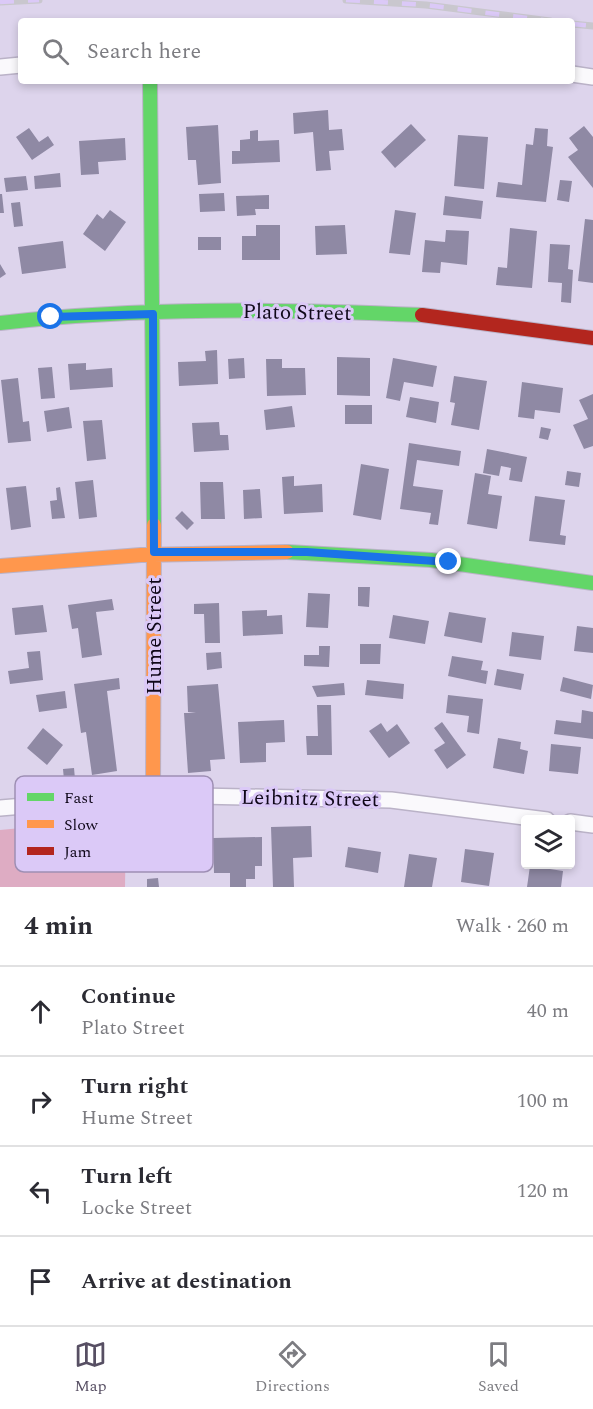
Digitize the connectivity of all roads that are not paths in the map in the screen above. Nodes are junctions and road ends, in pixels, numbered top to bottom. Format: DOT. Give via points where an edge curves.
graph roads {
  1 [pos="18,65"];
  2 [pos="0,67"];
  3 [pos="575,74"];
  4 [pos="593,77"];
  5 [pos="150,84"];
  6 [pos="153,314"];
  7 [pos="0,323"];
  8 [pos="593,338"];
  9 [pos="154,552"];
  10 [pos="0,566"];
  11 [pos="593,583"];
  12 [pos="153,776"];
  13 [pos="213,796"];
  14 [pos="15,807"];
  15 [pos="0,808"];
  16 [pos="521,816"];
  17 [pos="575,823"];
  18 [pos="593,825"];
  1 -- 2 [label="street"];
  3 -- 4 [label="street"];
  5 -- 6 [label="street, Hume Street"];
  6 -- 7 [label="street, Plato Street"];
  6 -- 8 [label="street, Plato Street" via="285,309 424,315"];
  6 -- 9 [label="street, Hume Street"];
  9 -- 10 [label="street"];
  9 -- 11 [label="street" via="378,555"];
  9 -- 12 [label="street, Hume Street"];
  13 -- 16 [label="street, Leibnitz Street" via="391,800"];
  14 -- 15 [label="street, Leibnitz Street"];
  17 -- 18 [label="street"];
}
